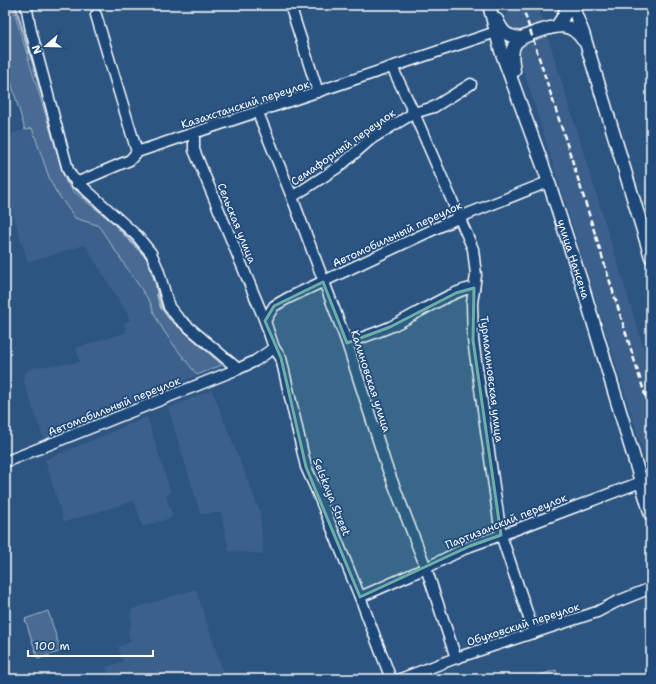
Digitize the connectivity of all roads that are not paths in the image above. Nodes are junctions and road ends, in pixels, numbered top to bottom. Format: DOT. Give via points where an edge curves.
graph roads {
  1 [pos="26,5"];
  2 [pos="290,5"];
  3 [pos="489,5"];
  4 [pos="566,5"];
  5 [pos="572,5"];
  6 [pos="96,15"];
  7 [pos="557,26"];
  8 [pos="496,32"];
  9 [pos="521,38"];
  10 [pos="586,43"];
  11 [pos="392,68"];
  12 [pos="471,84"];
  13 [pos="515,88"];
  14 [pos="318,92"];
  15 [pos="258,113"];
  16 [pos="414,114"];
  17 [pos="194,133"];
  18 [pos="137,152"];
  19 [pos="548,182"];
  20 [pos="76,183"];
  21 [pos="292,196"];
  22 [pos="460,216"];
  23 [pos="651,257"];
  24 [pos="323,282"];
  25 [pos="474,288"];
  26 [pos="265,321"];
  27 [pos="347,343"];
  28 [pos="274,348"];
  29 [pos="238,369"];
  30 [pos="5,462"];
  31 [pos="640,482"];
  32 [pos="651,515"];
  33 [pos="501,535"];
  34 [pos="426,568"];
  35 [pos="651,588"];
  36 [pos="360,597"];
  37 [pos="534,633"];
  38 [pos="456,658"];
  39 [pos="391,679"];
  40 [pos="400,679"];
  1 -- 20 [label="street" via="68,170"];
  2 -- 14 [label="street"];
  3 -- 8 [label="main road, улица Нансена"];
  3 -- 9 [label="main road" via="501,30 508,35"];
  4 -- 7 [label="main road" via="567,9"];
  5 -- 10 [label="main road"];
  6 -- 18 [label="street"];
  7 -- 9 [label="main road"];
  7 -- 10 [label="main road" via="576,31"];
  8 -- 11 [label="street, Казахстанский переулок"];
  8 -- 13 [label="main road, улица Нансена"];
  9 -- 13 [label="main road" via="512,51"];
  10 -- 23 [label="main road"];
  11 -- 14 [label="street, Казахстанский переулок"];
  11 -- 16 [label="street, Турмалиновская улица"];
  12 -- 16 [label="street, Семафорный переулок" via="434,107"];
  13 -- 19 [label="main road, улица Нансена"];
  14 -- 15 [label="street, Казахстанский переулок"];
  15 -- 17 [label="street, Казахстанский переулок"];
  15 -- 21 [label="street, Калиновская улица"];
  16 -- 21 [label="street, Семафорный переулок" via="371,139 340,166"];
  16 -- 22 [label="street, Турмалиновская улица"];
  17 -- 18 [label="street, Казахстанский переулок"];
  17 -- 26 [label="street, Сельская улица" via="194,150"];
  18 -- 20 [label="street, Казахстанский переулок" via="130,160"];
  19 -- 22 [label="street, Автомобильный переулок"];
  19 -- 31 [label="main road, улица Нансена" via="581,281"];
  20 -- 29 [label="street" via="137,236 151,253 169,307 178,318"];
  21 -- 24 [label="street, Калиновская улица"];
  22 -- 24 [label="street, Автомобильный переулок"];
  22 -- 25 [label="street, Турмалиновская улица" via="473,249 476,275"];
  24 -- 26 [label="street, Автомобильный переулок" via="274,306"];
  24 -- 27 [label="street, Калиновская улица"];
  25 -- 27 [label="street" via="456,293 390,327"];
  25 -- 33 [label="street, Турмалиновская улица" via="473,340"];
  26 -- 28 [label="street, Selskaya Street"];
  27 -- 34 [label="street, Калиновская улица" via="386,465"];
  28 -- 29 [label="street, Автомобильный переулок"];
  28 -- 36 [label="street, Selskaya Street" via="281,358 306,467"];
  29 -- 30 [label="street, Автомобильный переулок"];
  31 -- 32 [label="main road, улица Нансена"];
  31 -- 33 [label="street, Партизанский переулок"];
  33 -- 34 [label="street, Партизанский переулок" via="470,546"];
  33 -- 37 [label="street, Турмалиновская улица"];
  34 -- 36 [label="street, Партизанский переулок"];
  34 -- 38 [label="street, Калиновская улица"];
  35 -- 37 [label="street, Обуховский переулок" via="597,612"];
  36 -- 39 [label="street, Selskaya Street"];
  37 -- 38 [label="street, Обуховский переулок"];
  38 -- 40 [label="street, Обуховский переулок"];
}
